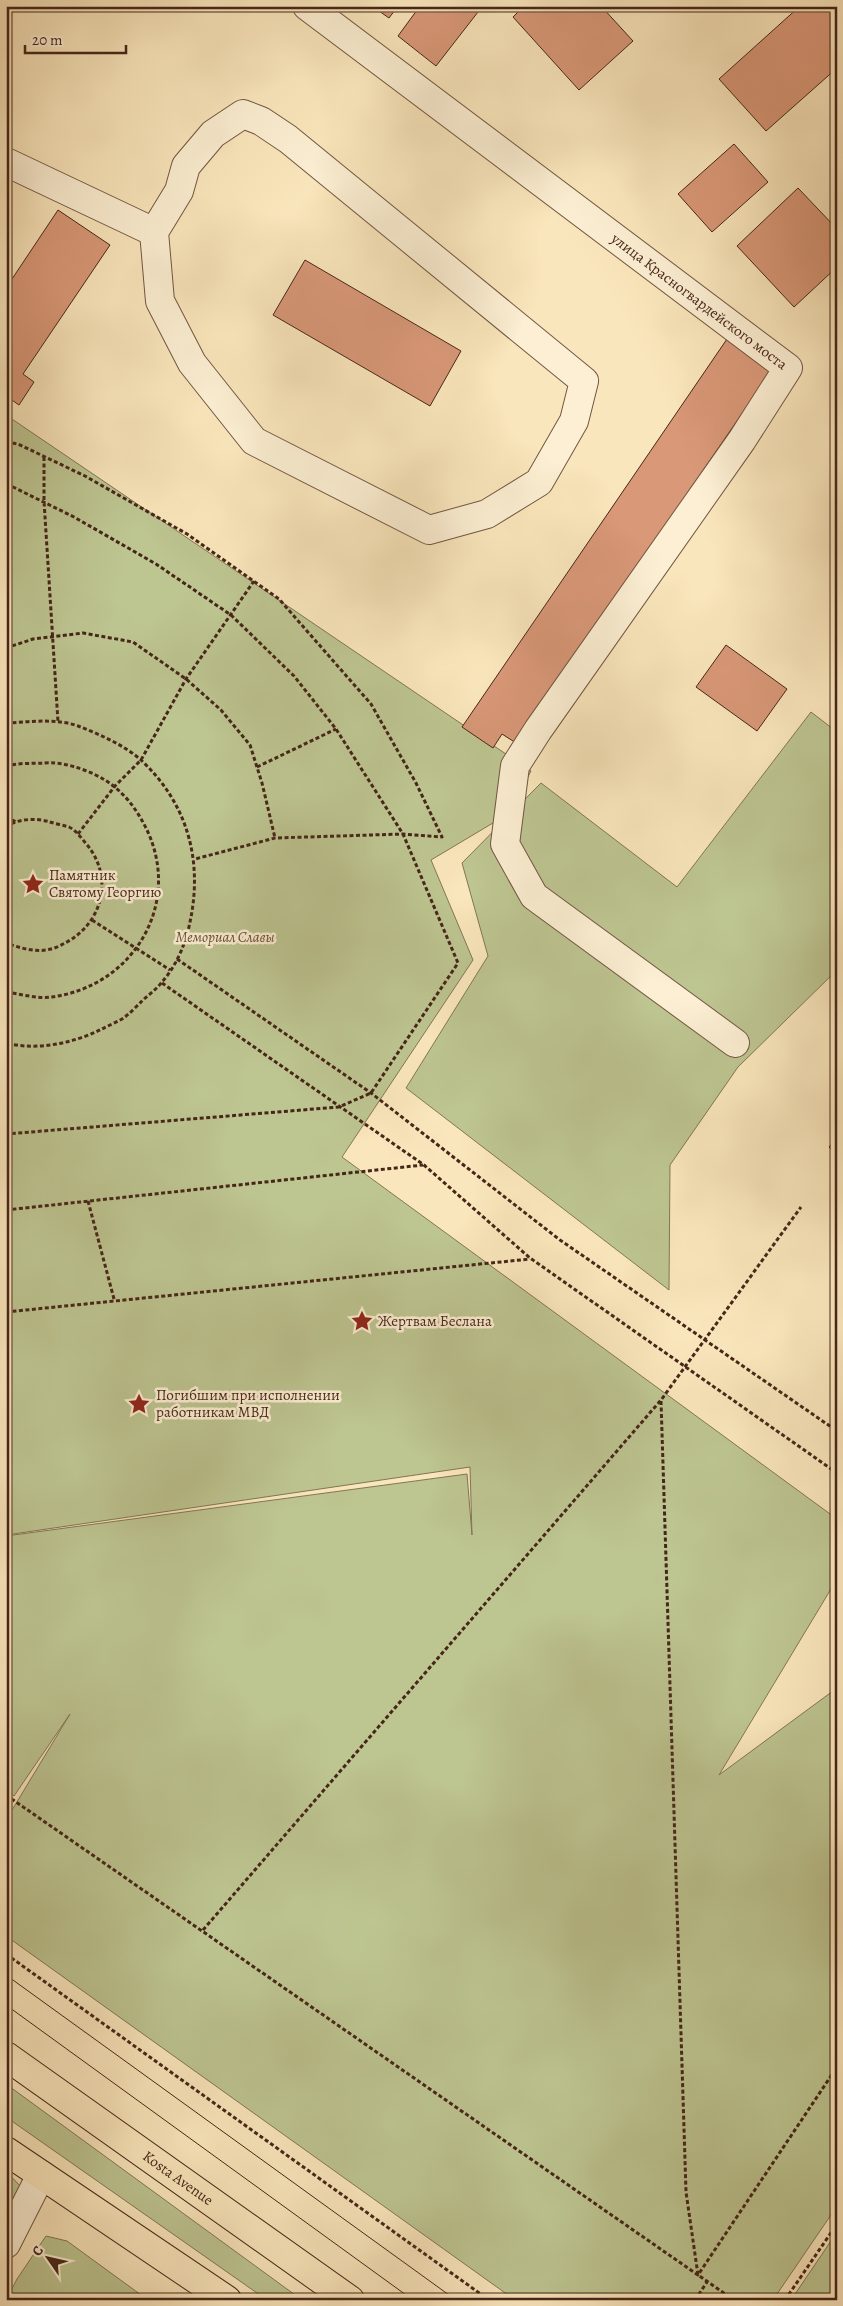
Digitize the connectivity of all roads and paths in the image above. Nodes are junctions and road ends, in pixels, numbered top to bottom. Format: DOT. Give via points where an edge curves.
graph roads {
  1 [pos="307,6"];
  2 [pos="6,162"];
  3 [pos="154,232"];
  4 [pos="6,442"];
  5 [pos="44,457"];
  6 [pos="6,486"];
  7 [pos="44,501"];
  8 [pos="254,581"];
  9 [pos="231,615"];
  10 [pos="52,637"];
  11 [pos="6,648"];
  12 [pos="186,679"];
  13 [pos="58,722"];
  14 [pos="6,723"];
  15 [pos="336,729"];
  16 [pos="141,760"];
  17 [pos="6,767"];
  18 [pos="256,767"];
  19 [pos="115,786"];
  20 [pos="6,816"];
  21 [pos="16,822"];
  22 [pos="6,827"];
  23 [pos="78,834"];
  24 [pos="403,834"];
  25 [pos="275,838"];
  26 [pos="195,859"];
  27 [pos="92,920"];
  28 [pos="6,943"];
  29 [pos="136,948"];
  30 [pos="178,959"];
  31 [pos="170,970"];
  32 [pos="162,983"];
  33 [pos="6,992"];
  34 [pos="6,1043"];
  35 [pos="735,1043"];
  36 [pos="371,1093"];
  37 [pos="339,1107"];
  38 [pos="6,1134"];
  39 [pos="424,1165"];
  40 [pos="88,1201"];
  41 [pos="801,1207"];
  42 [pos="6,1210"];
  43 [pos="530,1258"];
  44 [pos="114,1300"];
  45 [pos="6,1312"];
  46 [pos="684,1367"];
  47 [pos="661,1400"];
  48 [pos="837,1432"];
  49 [pos="837,1473"];
  50 [pos="6,1795"];
  51 [pos="203,1930"];
  52 [pos="6,1954"];
  53 [pos="6,2056"];
  54 [pos="837,2068"];
  55 [pos="6,2151"];
  56 [pos="41,2175"];
  57 [pos="837,2224"];
  58 [pos="6,2244"];
  59 [pos="698,2275"];
  60 [pos="707,2282"];
  61 [pos="227,2300"];
  62 [pos="350,2300"];
  63 [pos="489,2300"];
  64 [pos="695,2300"];
  65 [pos="734,2300"];
  66 [pos="785,2300"];
  1 -- 35 [label="street, улица Красногвардейского моста" via="788,368 742,440 515,766 505,844 534,896"];
  2 -- 3 [label="street"];
  3 -- 3 [label="street" via="179,191 186,166 213,134 244,114 262,121 296,145 584,381 574,421 539,482 486,514 429,530 254,441 192,363 160,301"];
  4 -- 5 [label="path" via="18,444"];
  5 -- 7 [label="path"];
  5 -- 8 [label="path" via="85,476 187,534"];
  6 -- 7 [label="path"];
  7 -- 9 [label="path" via="156,564"];
  7 -- 10 [label="path"];
  8 -- 9 [label="path"];
  8 -- 24 [label="path" via="279,599 371,704 442,837"];
  9 -- 12 [label="path"];
  9 -- 15 [label="path" via="294,676"];
  10 -- 11 [label="path"];
  10 -- 12 [label="path" via="83,633 133,642"];
  10 -- 13 [label="path"];
  12 -- 16 [label="path"];
  12 -- 18 [label="path" via="221,710 250,745"];
  13 -- 14 [label="path"];
  13 -- 16 [label="path" via="77,726 108,740"];
  15 -- 18 [label="path"];
  15 -- 24 [label="path"];
  16 -- 19 [label="path"];
  16 -- 26 [label="path" via="165,787 181,816"];
  17 -- 19 [label="path" via="60,762 100,776"];
  18 -- 25 [label="path"];
  19 -- 23 [label="path"];
  19 -- 29 [label="path" via="136,809 155,847 158,871 156,908 144,938"];
  20 -- 21 [label="path"];
  21 -- 22 [label="path"];
  21 -- 23 [label="path" via="40,819 69,827"];
  23 -- 27 [label="path" via="96,856 102,880 100,900"];
  24 -- 25 [label="path"];
  24 -- 36 [label="path" via="458,963"];
  25 -- 26 [label="path"];
  26 -- 30 [label="path" via="195,898"];
  27 -- 28 [label="path" via="78,936 52,949 25,950"];
  27 -- 29 [label="path"];
  29 -- 31 [label="path"];
  29 -- 33 [label="path" via="123,964 92,986 50,998"];
  30 -- 31 [label="path"];
  30 -- 36 [label="path"];
  31 -- 32 [label="path"];
  32 -- 34 [label="path" via="125,1017 84,1038 50,1045"];
  32 -- 37 [label="path"];
  36 -- 37 [label="path"];
  36 -- 48 [label="path" via="560,1240"];
  37 -- 38 [label="path"];
  37 -- 39 [label="path"];
  39 -- 40 [label="path"];
  39 -- 43 [label="path"];
  40 -- 42 [label="path"];
  40 -- 44 [label="path"];
  41 -- 46 [label="path"];
  43 -- 44 [label="path"];
  43 -- 46 [label="path"];
  44 -- 45 [label="path"];
  46 -- 47 [label="path"];
  46 -- 49 [label="path"];
  47 -- 51 [label="path"];
  47 -- 59 [label="path" via="686,2192"];
  50 -- 51 [label="path"];
  51 -- 59 [label="path"];
  52 -- 63 [label="path"];
  53 -- 62 [label="main road, Kosta Avenue"];
  54 -- 59 [label="path"];
  55 -- 56 [label="main road"];
  56 -- 58 [label="street"];
  56 -- 61 [label="main road"];
  57 -- 66 [label="path"];
  59 -- 60 [label="path"];
  60 -- 64 [label="path"];
  60 -- 65 [label="path"];
}
